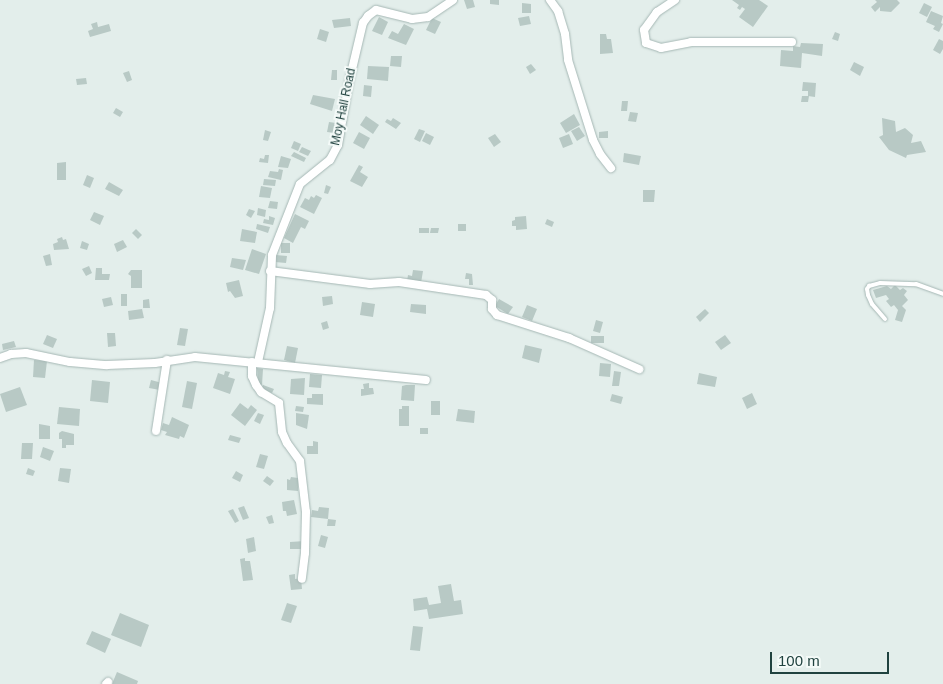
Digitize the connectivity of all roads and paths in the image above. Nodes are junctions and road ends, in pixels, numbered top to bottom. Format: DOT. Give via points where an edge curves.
graph roads {
  1 [pos="453,0"];
  2 [pos="550,0"];
  3 [pos="675,0"];
  4 [pos="792,42"];
  5 [pos="611,168"];
  6 [pos="270,271"];
  7 [pos="943,294"];
  8 [pos="885,319"];
  9 [pos="0,358"];
  10 [pos="167,360"];
  11 [pos="255,362"];
  12 [pos="639,369"];
  13 [pos="426,380"];
  14 [pos="156,430"];
  15 [pos="302,579"];
  1 -- 6 [label="street, Moy Hall Road" via="428,17 412,19 376,10 363,23 338,145 330,160 300,184 272,255"];
  2 -- 5 [label="street" via="558,11 568,60 593,140"];
  3 -- 4 [label="street" via="657,12 644,30 646,42 661,48 691,42"];
  6 -- 11 [label="street, Moy Hall Road" via="270,308"];
  6 -- 12 [label="street" via="370,284 400,282 486,295 492,300 492,309 497,315 569,338"];
  7 -- 8 [label="lane" via="916,284 880,283 869,286 872,304"];
  9 -- 10 [label="street" via="26,353 107,365"];
  10 -- 11 [label="street" via="195,357"];
  10 -- 14 [label="street"];
  11 -- 13 [label="street"];
  11 -- 15 [label="street" via="252,376 256,385 260,392 278,403 286,443 300,460 306,512"];
}
